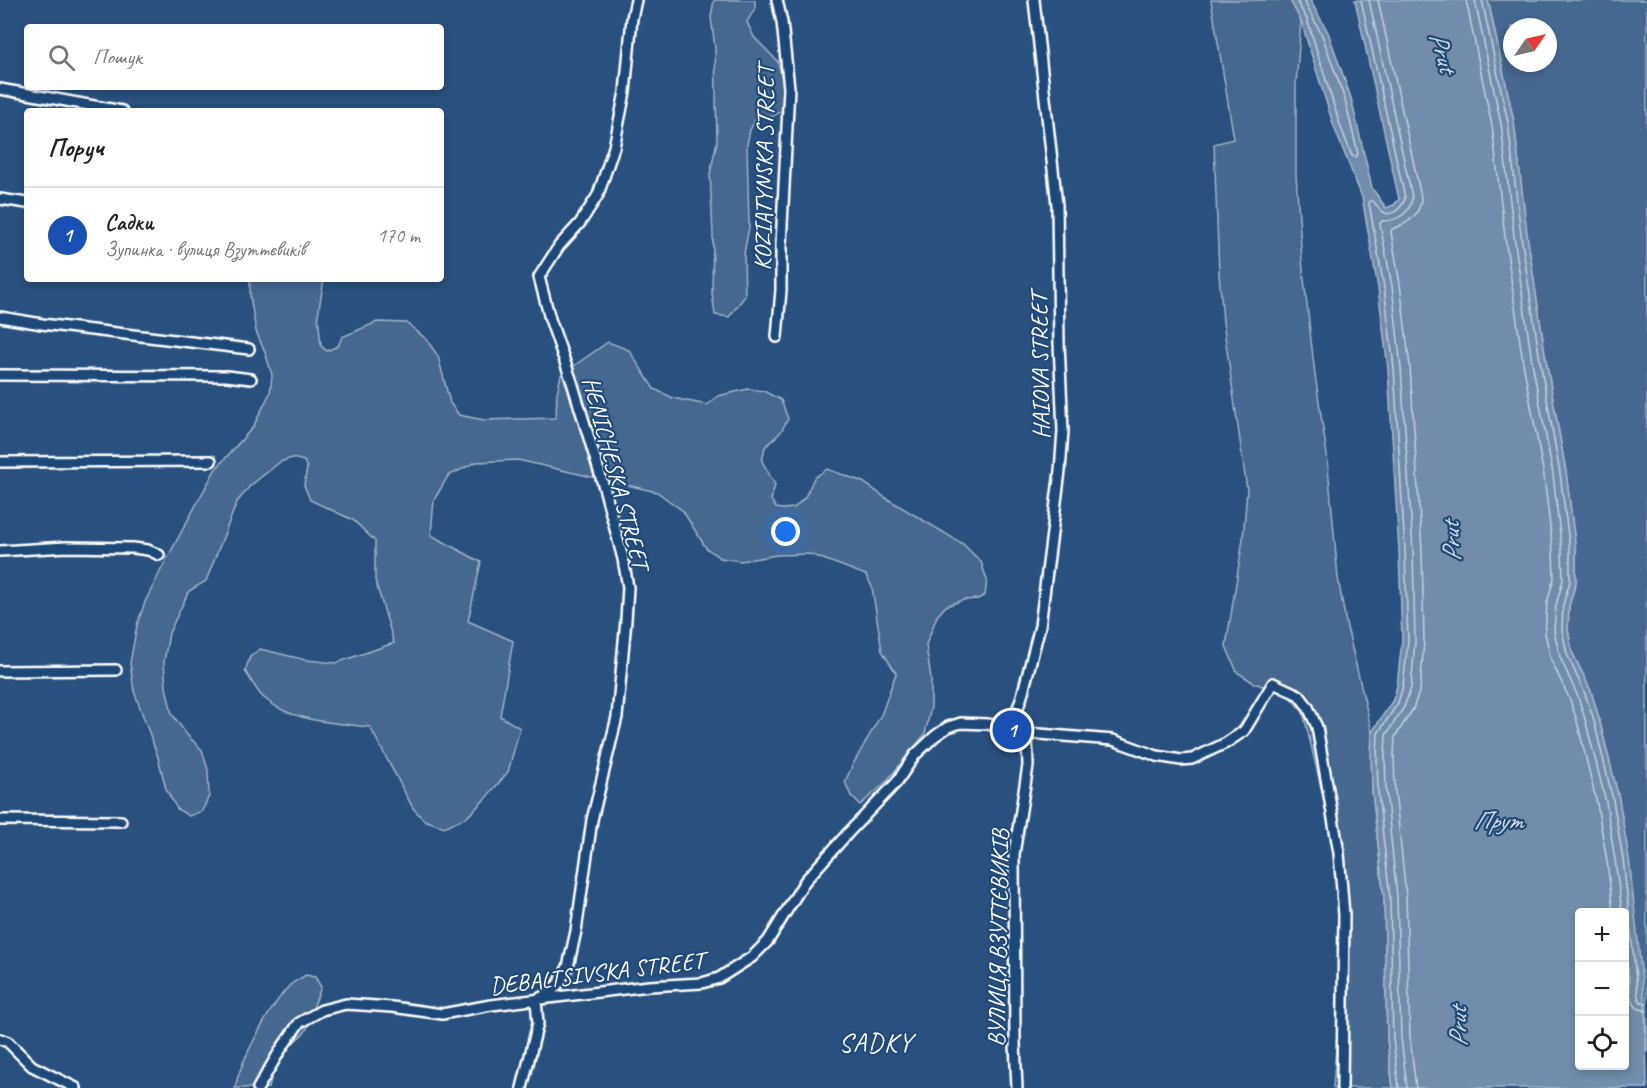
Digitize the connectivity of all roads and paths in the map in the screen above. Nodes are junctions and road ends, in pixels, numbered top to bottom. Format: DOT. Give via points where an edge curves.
graph roads {
  1 [pos="636,0"];
  2 [pos="777,0"];
  3 [pos="1034,0"];
  4 [pos="0,89"];
  5 [pos="105,108"];
  6 [pos="0,199"];
  7 [pos="24,203"];
  8 [pos="0,317"];
  9 [pos="777,336"];
  10 [pos="249,349"];
  11 [pos="0,375"];
  12 [pos="251,379"];
  13 [pos="211,461"];
  14 [pos="0,462"];
  15 [pos="0,551"];
  16 [pos="159,555"];
  17 [pos="116,670"];
  18 [pos="0,671"];
  19 [pos="1011,728"];
  20 [pos="1027,733"];
  21 [pos="0,820"];
  22 [pos="121,821"];
  23 [pos="536,1000"];
  24 [pos="0,1039"];
  25 [pos="76,1088"];
  26 [pos="258,1088"];
  27 [pos="522,1088"];
  28 [pos="1017,1088"];
  29 [pos="1342,1088"];
  1 -- 23 [label="street, HENICHESKA STREET" via="625,92 614,147 598,195 539,277 608,502 628,586 617,717 592,820 576,931 568,967 559,983"];
  2 -- 9 [label="street, KOZIATYNSKA STREET" via="789,88"];
  3 -- 19 [label="street, HAIOVA STREET" via="1056,205 1063,431 1040,626"];
  4 -- 5 [label="street"];
  6 -- 7 [label="street"];
  8 -- 10 [label="street"];
  11 -- 12 [label="street"];
  13 -- 14 [label="street"];
  15 -- 16 [label="street" via="133,548"];
  17 -- 18 [label="street"];
  19 -- 20 [label="street"];
  19 -- 23 [label="street, DEBALTSIVSKA STREET" via="961,723 935,736 805,881 768,941 752,957 719,978"];
  20 -- 28 [label="street, ВУЛИЦЯ ВЗУТТЄВИКІВ" via="1028,766 1014,854"];
  20 -- 29 [label="street" via="1113,740 1157,756 1192,759 1244,731 1273,682 1299,695 1317,727 1339,854 1344,915"];
  21 -- 22 [label="street"];
  23 -- 26 [label="street, DEBALTSIVSKA STREET" via="442,1014 346,1004 322,1010 299,1023"];
  23 -- 27 [label="street" via="538,1023"];
  24 -- 25 [label="street" via="32,1066"];
}
